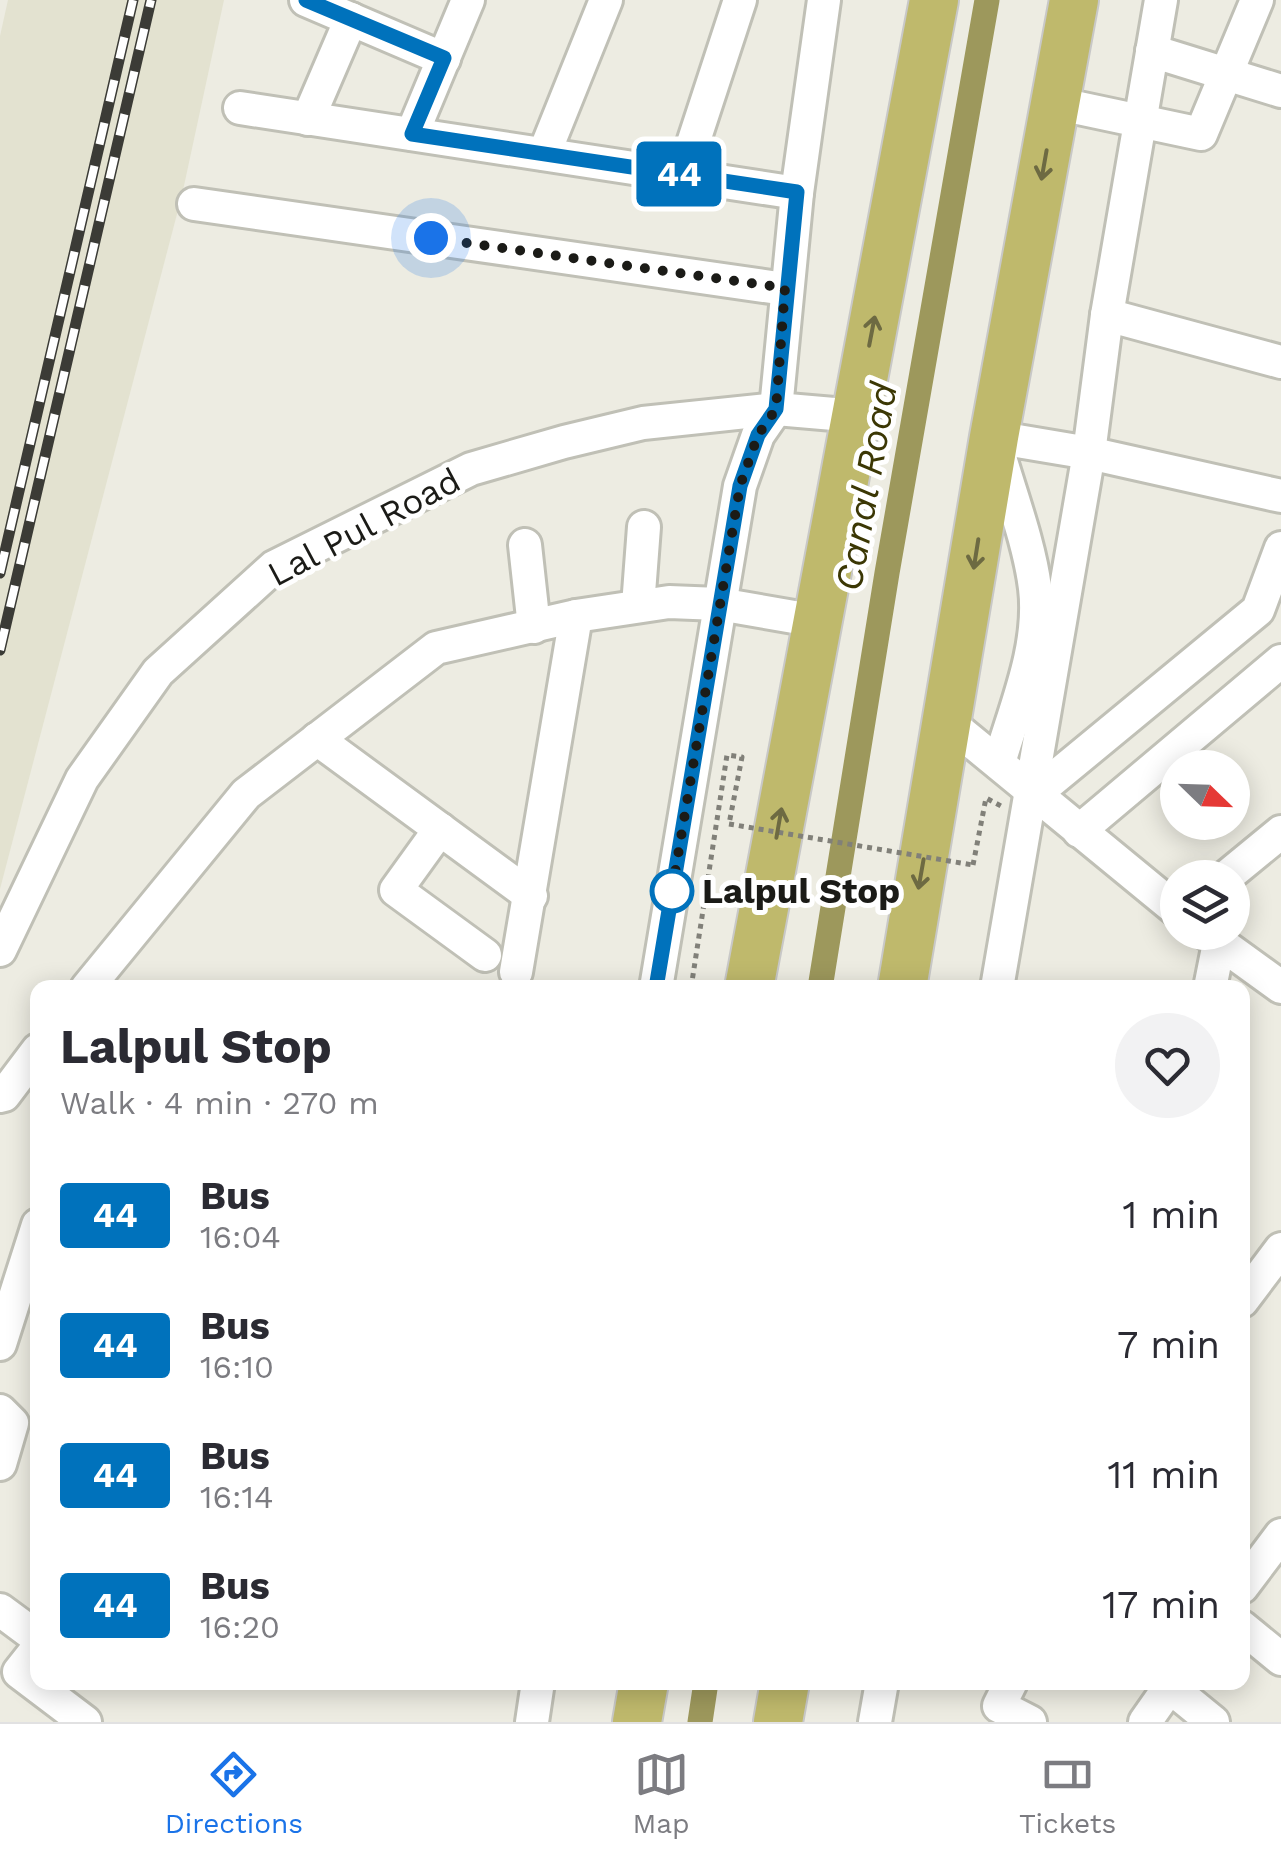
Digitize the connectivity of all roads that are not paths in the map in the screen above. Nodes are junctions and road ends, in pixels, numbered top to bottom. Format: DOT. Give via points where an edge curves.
graph roads {
  1 [pos="306,0"];
  2 [pos="468,0"];
  3 [pos="606,0"];
  4 [pos="740,0"];
  5 [pos="824,0"];
  6 [pos="934,0"];
  7 [pos="1074,0"];
  8 [pos="1161,0"];
  9 [pos="1257,0"];
  10 [pos="350,19"];
  11 [pos="1152,51"];
  12 [pos="444,58"];
  13 [pos="1227,73"];
  14 [pos="1281,91"];
  15 [pos="1055,103"];
  16 [pos="240,108"];
  17 [pos="308,119"];
  18 [pos="1140,119"];
  19 [pos="412,134"];
  20 [pos="544,154"];
  21 [pos="684,174"];
  22 [pos="797,192"];
  23 [pos="194,204"];
  24 [pos="785,288"];
  25 [pos="1107,316"];
  26 [pos="1281,362"];
  27 [pos="776,409"];
  28 [pos="856,416"];
  29 [pos="994,437"];
  30 [pos="1089,453"];
  31 [pos="1281,496"];
  32 [pos="644,527"];
  33 [pos="525,545"];
  34 [pos="1281,548"];
  35 [pos="719,604"];
  36 [pos="638,606"];
  37 [pos="576,616"];
  38 [pos="1248,619"];
  39 [pos="816,621"];
  40 [pos="534,626"];
  41 [pos="1281,661"];
  42 [pos="948,722"];
  43 [pos="317,739"];
  44 [pos="1000,763"];
  45 [pos="1032,791"];
  46 [pos="440,829"];
  47 [pos="1080,831"];
  48 [pos="1281,832"];
  49 [pos="1247,860"];
  50 [pos="531,896"];
  51 [pos="1160,896"];
  52 [pos="0,950"];
  53 [pos="1212,950"];
  54 [pos="1229,950"];
  55 [pos="485,955"];
  56 [pos="516,972"];
  57 [pos="93,980"];
  58 [pos="657,980"];
  59 [pos="750,980"];
  60 [pos="903,980"];
  61 [pos="997,980"];
  62 [pos="1210,980"];
  63 [pos="1281,987"];
  64 [pos="30,1061"];
  65 [pos="0,1096"];
  66 [pos="1281,1248"];
  67 [pos="30,1250"];
  68 [pos="1250,1290"];
  69 [pos="0,1344"];
  70 [pos="0,1411"];
  71 [pos="0,1464"];
  72 [pos="1281,1534"];
  73 [pos="1250,1577"];
  74 [pos="0,1610"];
  75 [pos="30,1632"];
  76 [pos="1250,1634"];
  77 [pos="30,1658"];
  78 [pos="1281,1659"];
  79 [pos="30,1680"];
  80 [pos="43,1690"];
  81 [pos="537,1690"];
  82 [pos="643,1690"];
  83 [pos="784,1690"];
  84 [pos="881,1690"];
  85 [pos="1007,1690"];
  86 [pos="1165,1690"];
  87 [pos="1176,1690"];
  88 [pos="85,1722"];
  89 [pos="532,1722"];
  90 [pos="637,1722"];
  91 [pos="778,1722"];
  92 [pos="875,1722"];
  93 [pos="1030,1722"];
  94 [pos="1144,1722"];
  95 [pos="1213,1722"];
  1 -- 10 [label="street"];
  2 -- 12 [label="street"];
  3 -- 20 [label="street"];
  4 -- 21 [label="street"];
  5 -- 22 [label="street"];
  28 -- 6 [label="highway, one-way"];
  7 -- 15 [label="highway"];
  8 -- 11 [label="street"];
  9 -- 13 [label="street"];
  10 -- 12 [label="street"];
  10 -- 17 [label="street"];
  11 -- 13 [label="street"];
  11 -- 18 [label="street"];
  12 -- 19 [label="street"];
  13 -- 14 [label="street"];
  13 -- 18 [label="street" via="1201,134"];
  15 -- 18 [label="street"];
  15 -- 29 [label="highway, one-way"];
  16 -- 17 [label="street"];
  17 -- 19 [label="street"];
  18 -- 25 [label="street"];
  19 -- 20 [label="street"];
  20 -- 21 [label="street"];
  21 -- 22 [label="street"];
  22 -- 24 [label="street"];
  23 -- 24 [label="street"];
  24 -- 27 [label="street"];
  25 -- 26 [label="street"];
  25 -- 30 [label="street"];
  27 -- 28 [label="street, Lal Pul Road"];
  27 -- 35 [label="street" via="758,435 740,486"];
  27 -- 52 [label="street, Lal Pul Road" via="643,423 472,468 274,568 158,672 82,779"];
  28 -- 39 [label="highway"];
  29 -- 30 [label="street"];
  29 -- 42 [label="highway, one-way"];
  29 -- 44 [label="street" via="1035,587 1036,615"];
  30 -- 31 [label="street"];
  30 -- 45 [label="street"];
  32 -- 36 [label="street"];
  33 -- 40 [label="street"];
  34 -- 38 [label="street" via="1258,610"];
  35 -- 36 [label="street"];
  35 -- 39 [label="street"];
  35 -- 58 [label="street"];
  36 -- 37 [label="street"];
  37 -- 40 [label="street"];
  37 -- 50 [label="street"];
  38 -- 41 [label="street"];
  38 -- 45 [label="street"];
  59 -- 39 [label="highway, one-way"];
  40 -- 43 [label="street" via="436,648"];
  41 -- 47 [label="street"];
  42 -- 44 [label="street"];
  42 -- 60 [label="highway, one-way"];
  43 -- 46 [label="street"];
  43 -- 57 [label="street" via="246,794"];
  44 -- 45 [label="street"];
  45 -- 47 [label="street"];
  45 -- 61 [label="street"];
  46 -- 50 [label="street"];
  46 -- 55 [label="street" via="396,890"];
  47 -- 51 [label="street"];
  48 -- 49 [label="street"];
  50 -- 56 [label="street"];
  53 -- 62 [label="street"];
  54 -- 63 [label="street"];
  64 -- 65 [label="street"];
  66 -- 68 [label="street"];
  67 -- 69 [label="street"];
  70 -- 71 [label="street" via="12,1422"];
  72 -- 73 [label="street"];
  74 -- 75 [label="street"];
  76 -- 78 [label="street"];
  77 -- 79 [label="street" via="19,1672"];
  80 -- 88 [label="street"];
  81 -- 89 [label="street"];
  82 -- 90 [label="highway"];
  83 -- 91 [label="highway"];
  84 -- 92 [label="street"];
  85 -- 93 [label="street" via="999,1706"];
  86 -- 94 [label="street"];
  87 -- 95 [label="street"];
}
